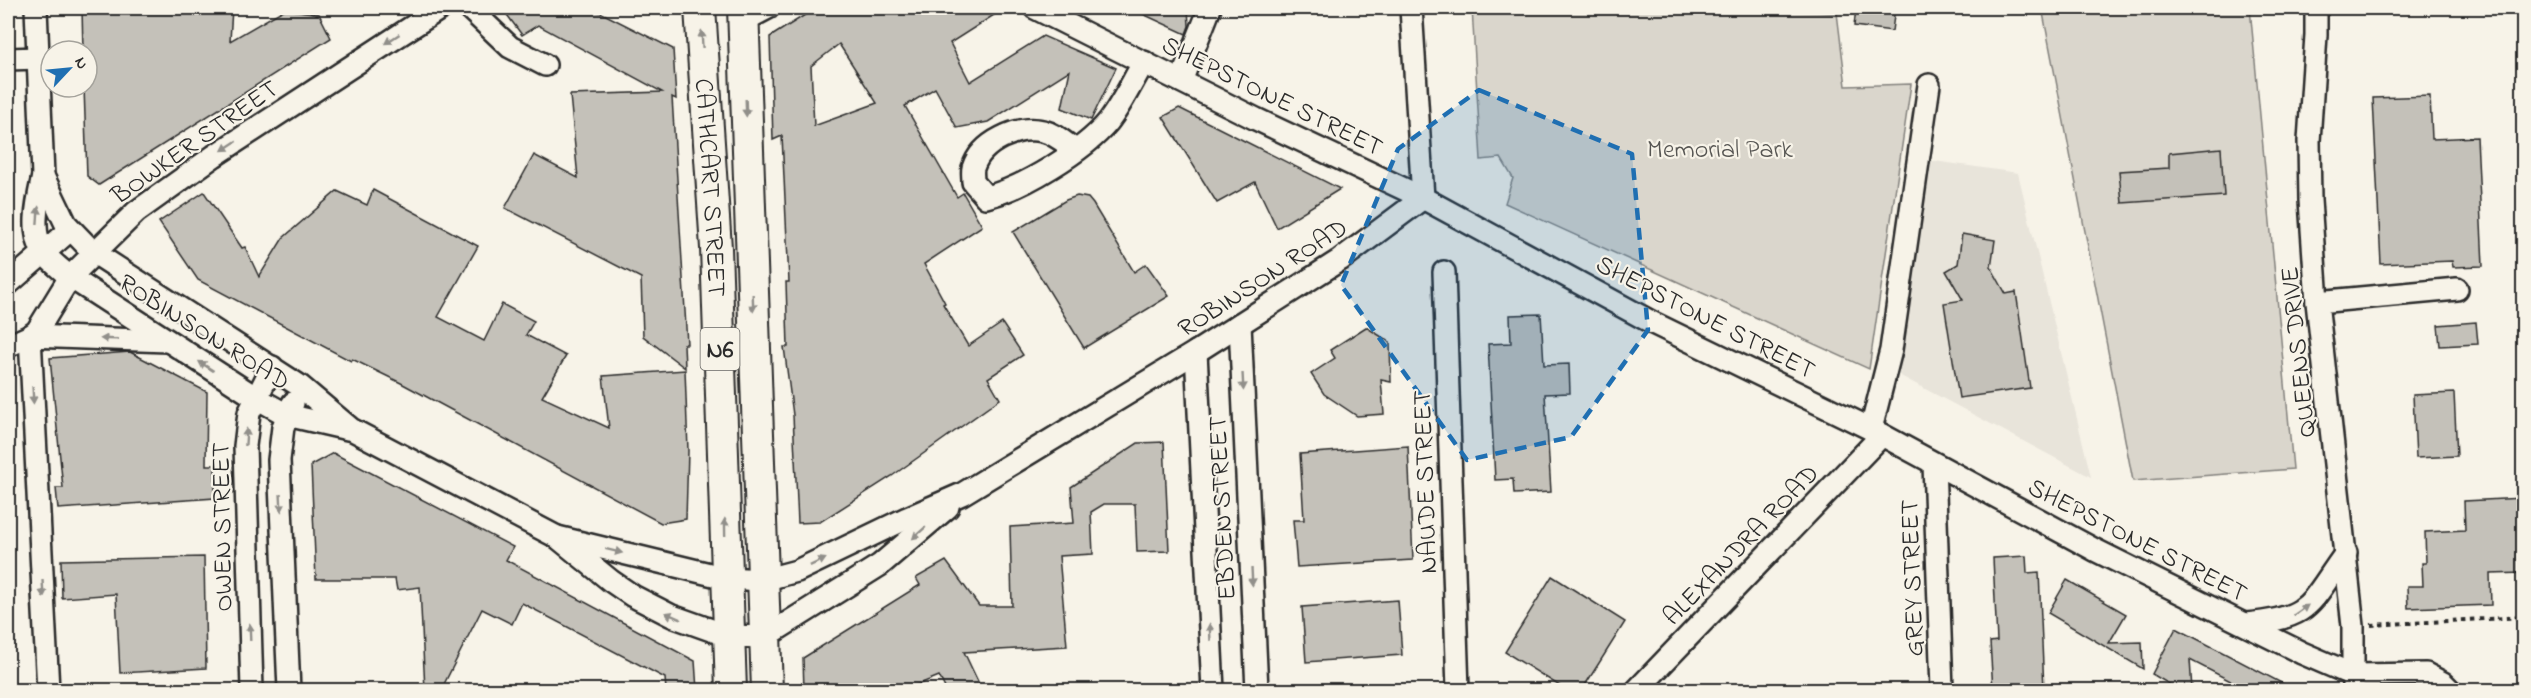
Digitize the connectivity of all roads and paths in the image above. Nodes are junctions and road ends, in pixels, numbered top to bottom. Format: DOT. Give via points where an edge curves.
graph roads {
  1 [pos="36,8"];
  2 [pos="441,8"];
  3 [pos="469,8"];
  4 [pos="700,8"];
  5 [pos="1035,8"];
  6 [pos="1210,8"];
  7 [pos="1411,8"];
  8 [pos="2316,8"];
  9 [pos="751,12"];
  10 [pos="39,58"];
  11 [pos="8,59"];
  12 [pos="1144,62"];
  13 [pos="545,66"];
  14 [pos="1181,81"];
  15 [pos="1929,85"];
  16 [pos="40,99"];
  17 [pos="1075,150"];
  18 [pos="43,176"];
  19 [pos="1424,198"];
  20 [pos="70,230"];
  21 [pos="93,252"];
  22 [pos="45,254"];
  23 [pos="1444,272"];
  24 [pos="69,277"];
  25 [pos="8,284"];
  26 [pos="2457,289"];
  27 [pos="2317,302"];
  28 [pos="1240,324"];
  29 [pos="30,336"];
  30 [pos="167,341"];
  31 [pos="8,346"];
  32 [pos="1196,352"];
  33 [pos="272,367"];
  34 [pos="300,386"];
  35 [pos="255,397"];
  36 [pos="287,415"];
  37 [pos="351,429"];
  38 [pos="1877,432"];
  39 [pos="1934,464"];
  40 [pos="963,494"];
  41 [pos="557,537"];
  42 [pos="2346,553"];
  43 [pos="726,578"];
  44 [pos="763,580"];
  45 [pos="2523,617"];
  46 [pos="2245,624"];
  47 [pos="2353,626"];
  48 [pos="728,636"];
  49 [pos="765,637"];
  50 [pos="2407,682"];
  51 [pos="2353,683"];
  52 [pos="48,690"];
  53 [pos="252,690"];
  54 [pos="289,690"];
  55 [pos="731,690"];
  56 [pos="767,690"];
  57 [pos="1213,690"];
  58 [pos="1257,690"];
  59 [pos="1458,690"];
  60 [pos="1637,690"];
  61 [pos="1942,690"];
  62 [pos="2450,690"];
  1 -- 10 [label="street"];
  2 -- 21 [label="street, BOWKER STREET, one-way" via="214,156 136,212"];
  3 -- 13 [label="street" via="510,47"];
  43 -- 4 [label="highway, CATHCART STREET / N6, one-way" via="716,248"];
  5 -- 12 [label="street, SHEPSTONE STREET"];
  6 -- 14 [label="street"];
  7 -- 19 [label="street"];
  8 -- 27 [label="street, QUEENS DRIVE" via="2309,141"];
  9 -- 44 [label="highway, CATHCART STREET / N6, one-way"];
  10 -- 11 [label="street"];
  12 -- 14 [label="street, SHEPSTONE STREET"];
  12 -- 17 [label="street" via="1108,121"];
  14 -- 19 [label="street, SHEPSTONE STREET"];
  15 -- 38 [label="street"];
  16 -- 18 [label="street"];
  18 -- 20 [label="street, ROBINSON ROAD"];
  22 -- 18 [label="street, one-way" via="37,230"];
  19 -- 28 [label="street, ROBINSON ROAD" via="1340,260"];
  19 -- 38 [label="street, SHEPSTONE STREET" via="1653,322"];
  20 -- 21 [label="street, ROBINSON ROAD"];
  20 -- 22 [label="street"];
  21 -- 24 [label="street, BOWKER STREET"];
  21 -- 33 [label="street, ROBINSON ROAD"];
  22 -- 24 [label="street, ROBINSON ROAD"];
  22 -- 25 [label="street"];
  23 -- 59 [label="street, NAUDE STREET"];
  24 -- 29 [label="street, BOWKER STREET" via="42,325"];
  24 -- 30 [label="street, ROBINSON ROAD"];
  26 -- 27 [label="street"];
  27 -- 42 [label="street, QUEENS DRIVE"];
  28 -- 32 [label="street, ROBINSON ROAD"];
  28 -- 58 [label="street, EBDEN STREET, one-way"];
  30 -- 29 [label="street, one-way"];
  29 -- 31 [label="street, BOWKER STREET"];
  29 -- 52 [label="street, one-way"];
  35 -- 30 [label="street, ROBINSON ROAD, one-way"];
  32 -- 40 [label="street, ROBINSON ROAD"];
  57 -- 32 [label="street, EBDEN STREET, one-way"];
  33 -- 34 [label="street, ROBINSON ROAD"];
  33 -- 35 [label="street, OWEN STREET"];
  34 -- 36 [label="street"];
  34 -- 37 [label="street, ROBINSON ROAD"];
  35 -- 36 [label="street, ROBINSON ROAD"];
  53 -- 35 [label="street, OWEN STREET, one-way" via="245,446"];
  36 -- 37 [label="street, ROBINSON ROAD"];
  36 -- 54 [label="street, one-way" via="279,460"];
  37 -- 41 [label="street, ROBINSON ROAD"];
  38 -- 39 [label="street, SHEPSTONE STREET"];
  38 -- 60 [label="street, ALEXANDRA ROAD"];
  39 -- 46 [label="street, SHEPSTONE STREET"];
  39 -- 61 [label="street, GREY STREET"];
  44 -- 40 [label="street, ROBINSON ROAD, one-way" via="809,567"];
  40 -- 49 [label="street, ROBINSON ROAD, one-way" via="880,565"];
  41 -- 43 [label="street, ROBINSON ROAD, one-way"];
  48 -- 41 [label="street, ROBINSON ROAD, one-way" via="672,616 633,596"];
  46 -- 42 [label="street, one-way" via="2289,618 2303,611"];
  42 -- 47 [label="street, QUEENS DRIVE"];
  43 -- 44 [label="street, ROBINSON ROAD"];
  43 -- 48 [label="highway, CATHCART STREET / N6"];
  44 -- 49 [label="highway, CATHCART STREET / N6"];
  45 -- 47 [label="path"];
  46 -- 51 [label="street, SHEPSTONE STREET"];
  47 -- 51 [label="street, QUEENS DRIVE"];
  48 -- 49 [label="street, ROBINSON ROAD"];
  48 -- 55 [label="highway, CATHCART STREET / N6"];
  49 -- 56 [label="highway, CATHCART STREET / N6"];
  50 -- 51 [label="street"];
  50 -- 62 [label="street" via="2426,674"];
}
